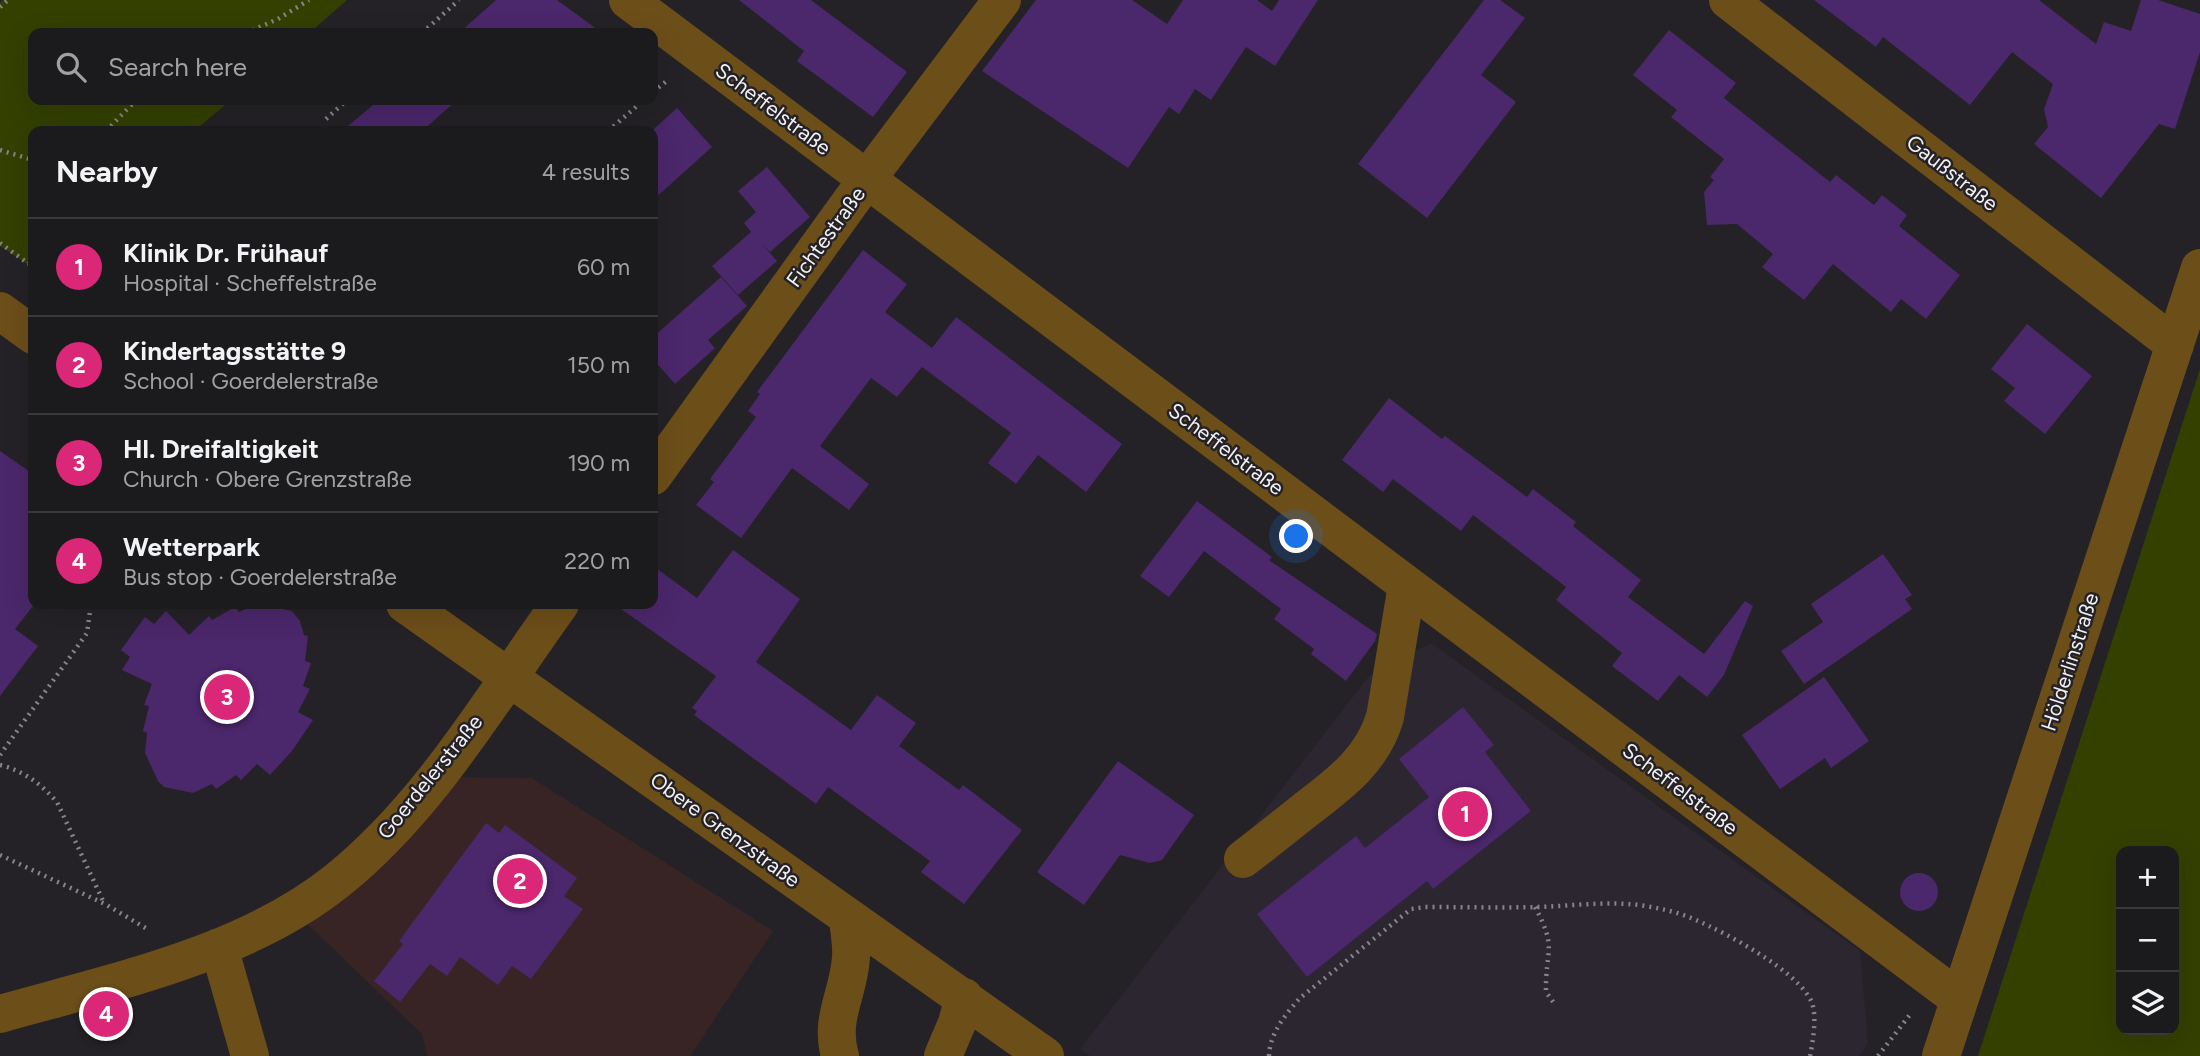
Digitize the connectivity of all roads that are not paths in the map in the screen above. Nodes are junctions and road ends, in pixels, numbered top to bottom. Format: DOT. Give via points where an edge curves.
graph roads {
  1 [pos="628,0"];
  2 [pos="1002,0"];
  3 [pos="1728,0"];
  4 [pos="867,179"];
  5 [pos="2200,268"];
  6 [pos="0,312"];
  7 [pos="28,332"];
  8 [pos="2175,345"];
  9 [pos="658,469"];
  10 [pos="1407,584"];
  11 [pos="412,609"];
  12 [pos="556,609"];
  13 [pos="507,677"];
  14 [pos="1243,859"];
  15 [pos="848,918"];
  16 [pos="219,947"];
  17 [pos="1947,990"];
  18 [pos="964,997"];
  19 [pos="0,1014"];
  20 [pos="250,1056"];
  21 [pos="840,1056"];
  22 [pos="943,1056"];
  23 [pos="1045,1056"];
  24 [pos="1941,1056"];
  1 -- 4 [label="street, Scheffelstraße"];
  2 -- 4 [label="street, Fichtestraße"];
  3 -- 8 [label="street, Gaußstraße"];
  4 -- 9 [label="street, Fichtestraße"];
  4 -- 10 [label="street, Scheffelstraße"];
  5 -- 8 [label="street, Hölderlinstraße"];
  6 -- 7 [label="street"];
  8 -- 17 [label="street, Hölderlinstraße"];
  10 -- 14 [label="street" via="1385,717 1371,751 1343,781"];
  10 -- 17 [label="street, Scheffelstraße"];
  11 -- 13 [label="street, Obere Grenzstraße"];
  12 -- 13 [label="street"];
  13 -- 15 [label="street, Obere Grenzstraße"];
  13 -- 16 [label="street, Goerdelerstraße" via="428,787 369,853 304,904"];
  15 -- 18 [label="street, Obere Grenzstraße"];
  15 -- 21 [label="street" via="851,958 836,1022"];
  16 -- 19 [label="street, Goerdelerstraße"];
  16 -- 20 [label="street"];
  17 -- 24 [label="street, Hölderlinstraße"];
  18 -- 22 [label="street"];
  18 -- 23 [label="street, Obere Grenzstraße"];
}
